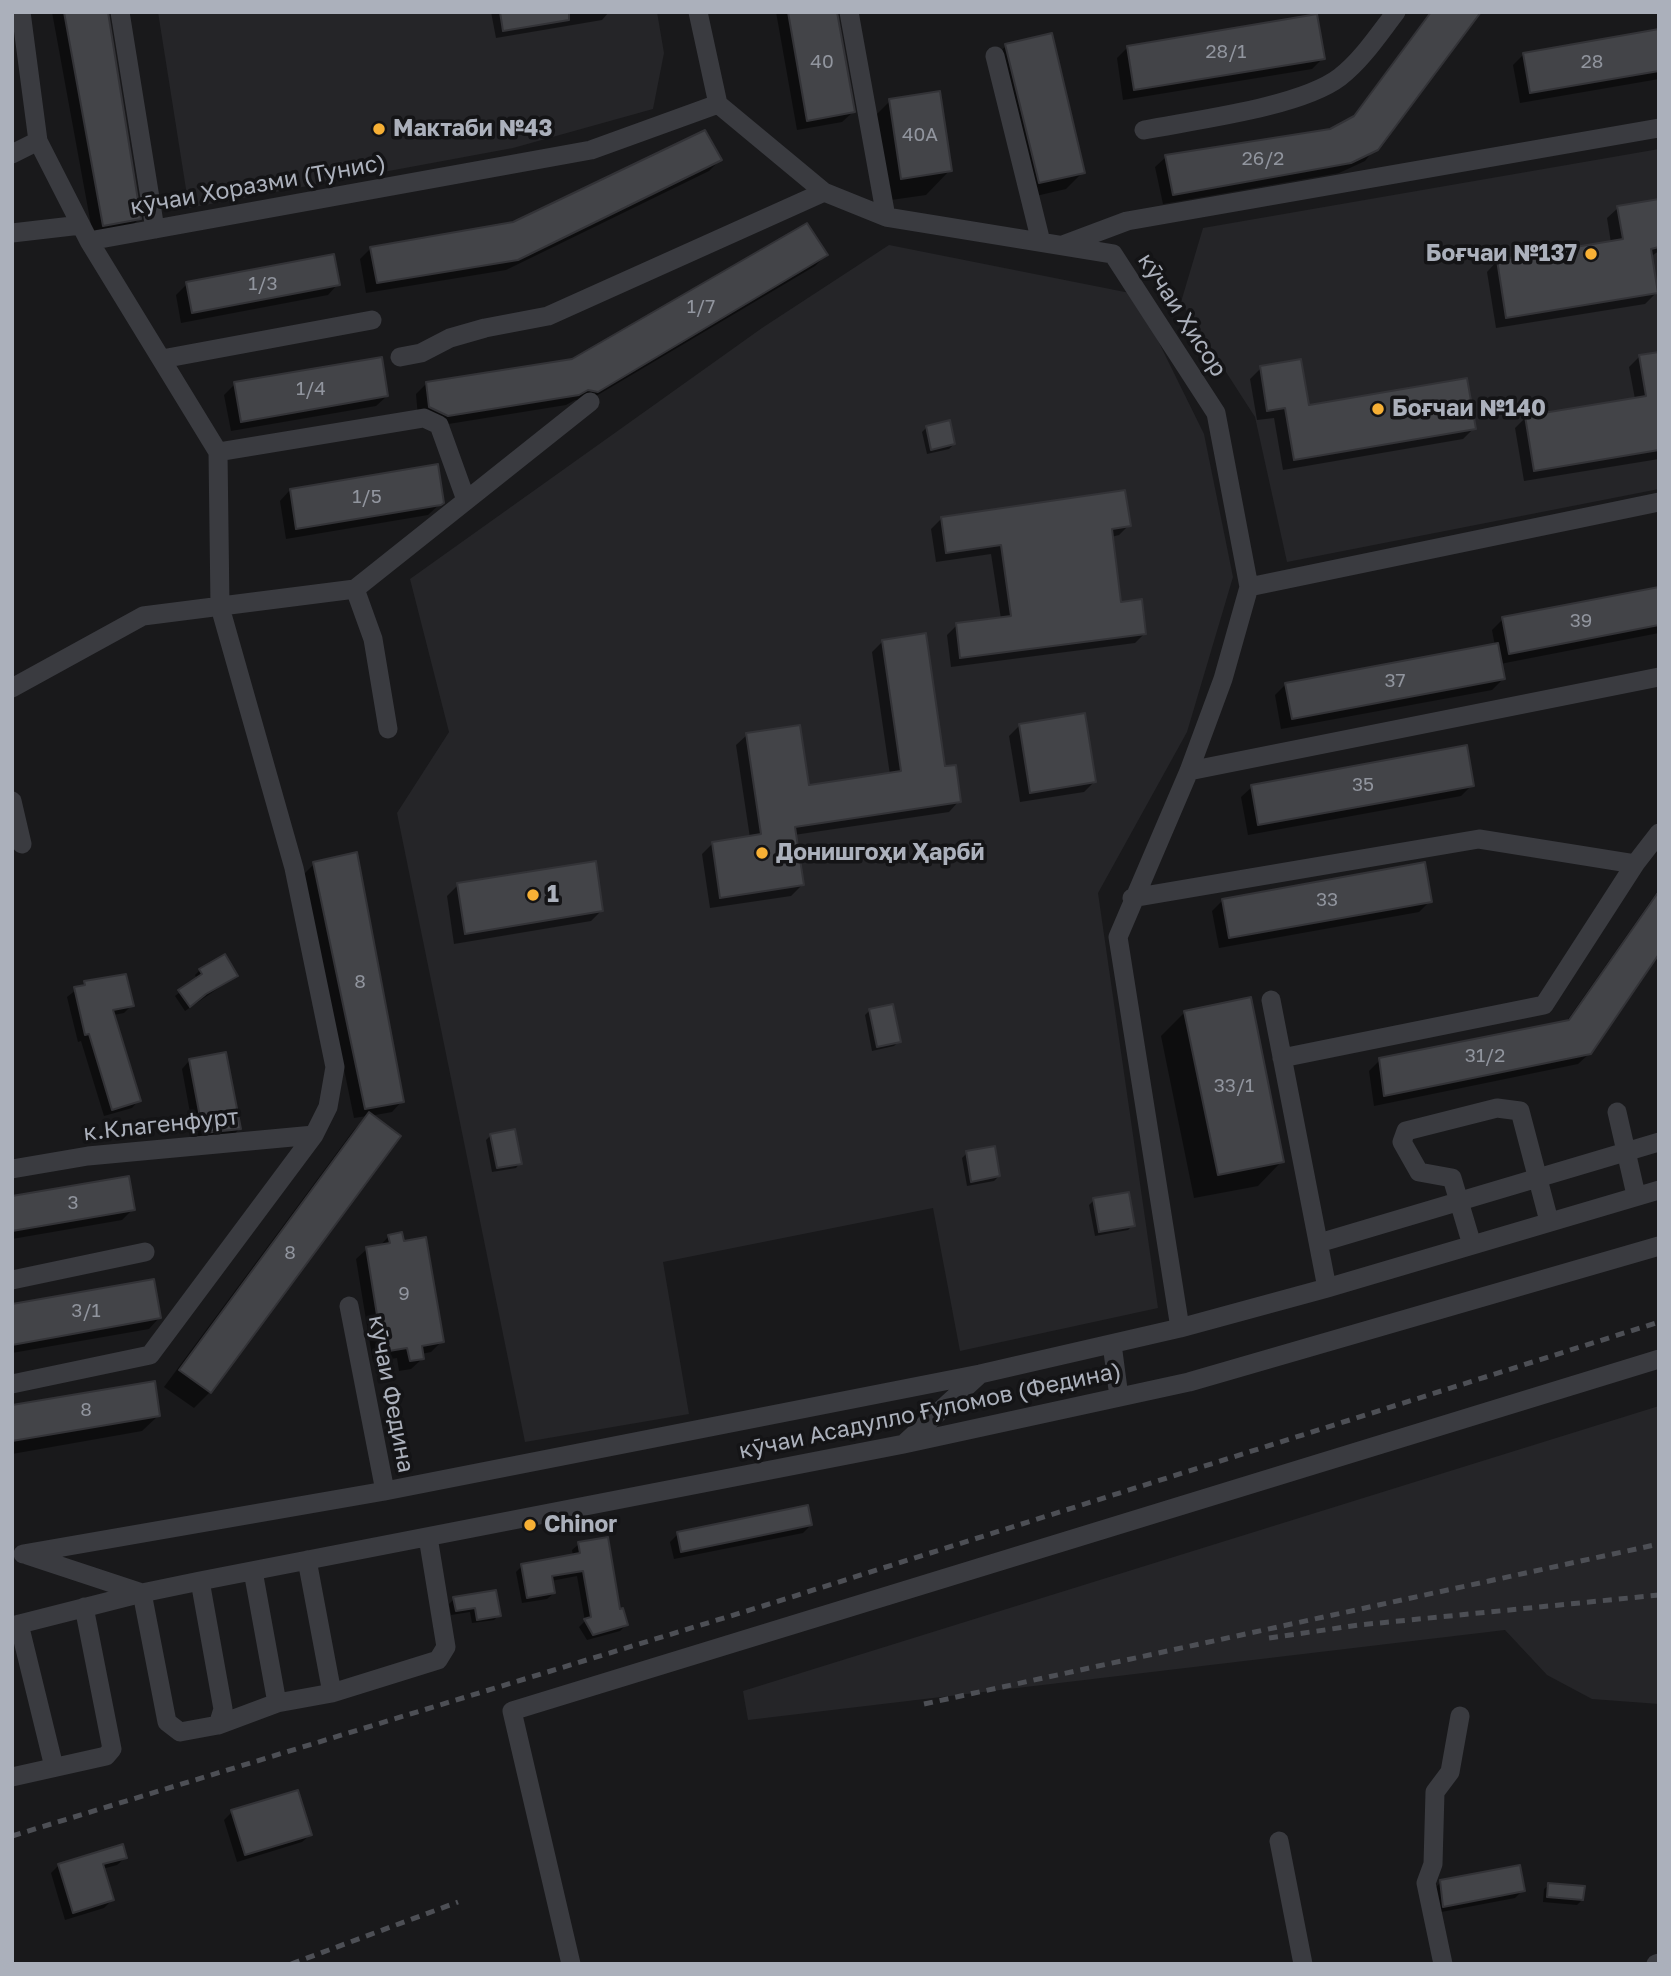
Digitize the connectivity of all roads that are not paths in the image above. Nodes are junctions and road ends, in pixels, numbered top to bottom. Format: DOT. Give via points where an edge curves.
graph roads {
  1 [pos="21,12"];
  2 [pos="120,12"];
  3 [pos="698,12"];
  4 [pos="849,12"];
  5 [pos="1396,12"];
  6 [pos="20,56"];
  7 [pos="995,56"];
  8 [pos="718,104"];
  9 [pos="1659,128"];
  10 [pos="1144,130"];
  11 [pos="38,141"];
  12 [pos="12,154"];
  13 [pos="824,192"];
  14 [pos="886,217"];
  15 [pos="155,229"];
  16 [pos="12,233"];
  17 [pos="85,233"];
  18 [pos="1041,242"];
  19 [pos="1062,245"];
  20 [pos="372,320"];
  21 [pos="400,358"];
  22 [pos="162,359"];
  23 [pos="590,402"];
  24 [pos="218,452"];
  25 [pos="467,500"];
  26 [pos="1659,502"];
  27 [pos="1249,587"];
  28 [pos="355,589"];
  29 [pos="220,607"];
  30 [pos="1659,677"];
  31 [pos="12,688"];
  32 [pos="387,729"];
  33 [pos="1189,771"];
  34 [pos="12,802"];
  35 [pos="1659,833"];
  36 [pos="22,844"];
  37 [pos="1635,864"];
  38 [pos="1132,898"];
  39 [pos="1271,1000"];
  40 [pos="1282,1058"];
  41 [pos="1617,1112"];
  42 [pos="314,1135"];
  43 [pos="1659,1142"];
  44 [pos="1627,1153"];
  45 [pos="12,1169"];
  46 [pos="1536,1180"];
  47 [pos="1659,1190"];
  48 [pos="1636,1195"];
  49 [pos="1459,1200"];
  50 [pos="1549,1221"];
  51 [pos="1319,1243"];
  52 [pos="1472,1245"];
  53 [pos="1659,1247"];
  54 [pos="145,1252"];
  55 [pos="12,1280"];
  56 [pos="1327,1288"];
  57 [pos="348,1306"];
  58 [pos="1180,1328"];
  59 [pos="1112,1343"];
  60 [pos="1659,1359"];
  61 [pos="980,1374"];
  62 [pos="12,1384"];
  63 [pos="1119,1397"];
  64 [pos="904,1444"];
  65 [pos="385,1491"];
  66 [pos="428,1537"];
  67 [pos="18,1554"];
  68 [pos="307,1560"];
  69 [pos="253,1571"];
  70 [pos="200,1581"];
  71 [pos="142,1592"];
  72 [pos="84,1607"];
  73 [pos="16,1625"];
  74 [pos="332,1693"];
  75 [pos="278,1703"];
  76 [pos="1460,1716"];
  77 [pos="218,1725"];
  78 [pos="54,1767"];
  79 [pos="12,1777"];
  80 [pos="1279,1841"];
  81 [pos="571,1964"];
  82 [pos="1303,1964"];
  83 [pos="1443,1964"];
  1 -- 6 [label="street"];
  2 -- 15 [label="street"];
  3 -- 8 [label="street"];
  4 -- 14 [label="street"];
  5 -- 10 [label="street" via="1340,77 1306,96"];
  6 -- 11 [label="street"];
  7 -- 18 [label="street"];
  8 -- 13 [label="street, кӯчаи Ҳисор"];
  8 -- 15 [label="street, кӯчаи Хоразми (Тунис)" via="591,150"];
  9 -- 19 [label="street" via="1127,221"];
  11 -- 12 [label="street"];
  11 -- 17 [label="street"];
  13 -- 14 [label="street, кӯчаи Ҳисор"];
  13 -- 21 [label="street" via="548,316 485,328"];
  14 -- 18 [label="street, кӯчаи Ҳисор"];
  15 -- 17 [label="street, кӯчаи Хоразми (Тунис)"];
  16 -- 17 [label="street, кӯчаи Хоразми (Тунис)"];
  17 -- 22 [label="street"];
  18 -- 19 [label="street, кӯчаи Ҳисор"];
  19 -- 27 [label="street, кӯчаи Ҳисор" via="1113,254 1216,413"];
  20 -- 22 [label="street"];
  22 -- 24 [label="street"];
  23 -- 25 [label="street"];
  24 -- 25 [label="street" via="424,418 439,425"];
  24 -- 29 [label="street"];
  25 -- 28 [label="street"];
  26 -- 27 [label="street"];
  27 -- 33 [label="street" via="1223,679"];
  28 -- 29 [label="street"];
  28 -- 32 [label="street" via="373,639"];
  29 -- 31 [label="street" via="143,616"];
  29 -- 42 [label="street" via="294,868 335,1067 328,1107"];
  30 -- 33 [label="street"];
  33 -- 38 [label="street"];
  34 -- 36 [label="street"];
  35 -- 37 [label="street"];
  37 -- 38 [label="street" via="1479,839"];
  37 -- 40 [label="street" via="1544,1004"];
  38 -- 58 [label="street" via="1118,937"];
  39 -- 40 [label="street"];
  40 -- 51 [label="street"];
  41 -- 44 [label="street"];
  42 -- 45 [label="street, к.Клагенфурт" via="88,1156"];
  42 -- 62 [label="street" via="150,1355"];
  43 -- 44 [label="street"];
  44 -- 46 [label="street"];
  44 -- 48 [label="street"];
  46 -- 49 [label="street"];
  46 -- 49 [label="street" via="1520,1111 1497,1108 1406,1131 1402,1142 1419,1172 1452,1178"];
  46 -- 50 [label="street"];
  47 -- 48 [label="street"];
  48 -- 50 [label="street"];
  49 -- 51 [label="street"];
  49 -- 52 [label="street"];
  50 -- 52 [label="street"];
  51 -- 56 [label="street"];
  52 -- 56 [label="street"];
  53 -- 63 [label="street, кӯчаи Асадулло Ғуломов (Федина)" via="1189,1382"];
  54 -- 55 [label="street"];
  56 -- 58 [label="street"];
  57 -- 65 [label="street, кӯчаи Федина"];
  58 -- 59 [label="street"];
  59 -- 61 [label="street"];
  59 -- 63 [label="street"];
  60 -- 81 [label="street" via="512,1711"];
  61 -- 64 [label="street"];
  61 -- 65 [label="street"];
  63 -- 64 [label="street, кӯчаи Асадулло Ғуломов (Федина)"];
  64 -- 66 [label="street, кӯчаи Асадулло Ғуломов (Федина)"];
  65 -- 67 [label="street"];
  66 -- 68 [label="street, кӯчаи Асадулло Ғуломов (Федина)"];
  66 -- 74 [label="street" via="446,1647 442,1654 438,1660"];
  67 -- 71 [label="street, кӯчаи Асадулло Ғуломов (Федина)"];
  68 -- 69 [label="street, кӯчаи Асадулло Ғуломов (Федина)"];
  68 -- 74 [label="street"];
  69 -- 70 [label="street, кӯчаи Асадулло Ғуломов (Федина)"];
  69 -- 75 [label="street"];
  70 -- 71 [label="street, кӯчаи Асадулло Ғуломов (Федина)"];
  70 -- 77 [label="street" via="223,1709"];
  71 -- 72 [label="street, кӯчаи Асадулло Ғуломов (Федина)"];
  71 -- 77 [label="street" via="167,1722 180,1732"];
  72 -- 73 [label="street, кӯчаи Асадулло Ғуломов (Федина)"];
  72 -- 78 [label="street" via="112,1749 106,1756"];
  73 -- 78 [label="street"];
  74 -- 75 [label="street"];
  75 -- 77 [label="street"];
  76 -- 83 [label="street" via="1450,1772 1435,1792 1433,1864 1426,1882"];
  78 -- 79 [label="street"];
  80 -- 82 [label="street"];
}
